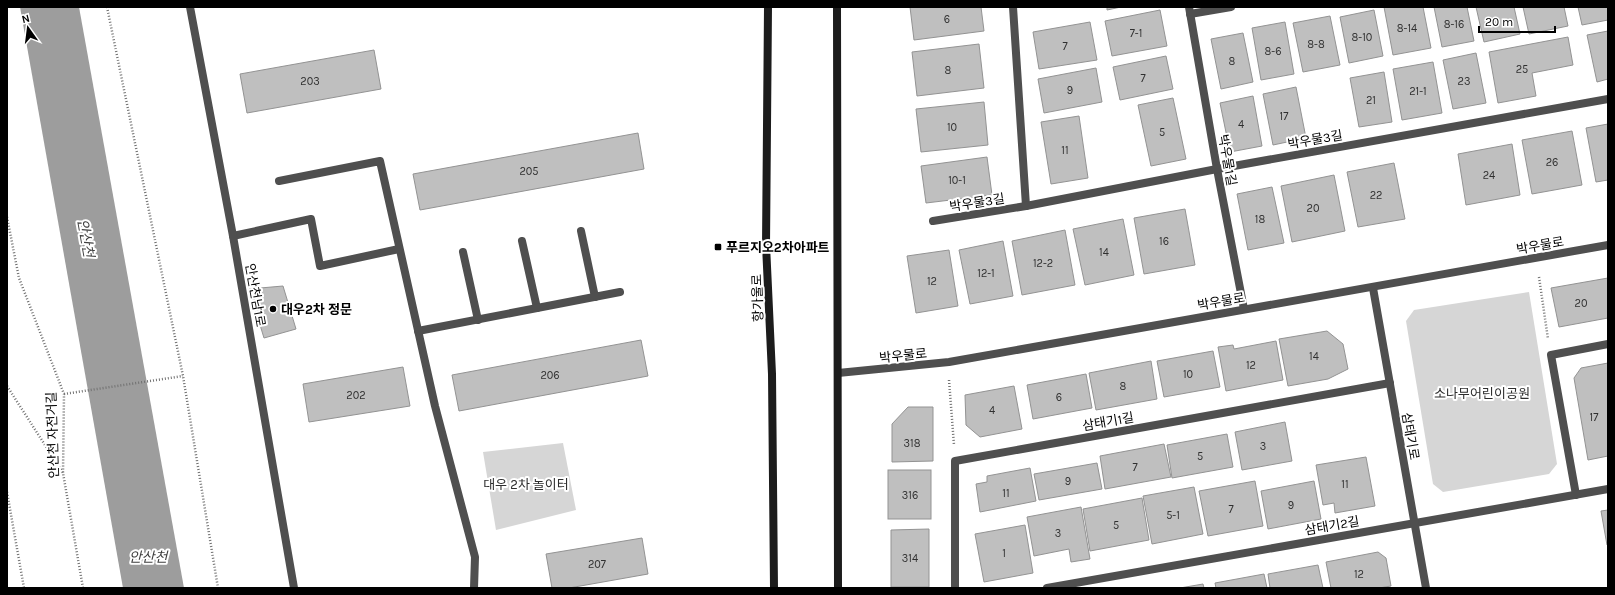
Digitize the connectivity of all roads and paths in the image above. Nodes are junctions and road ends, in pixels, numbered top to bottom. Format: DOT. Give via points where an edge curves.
graph roads {
  1 [pos="107,7"];
  2 [pos="190,7"];
  3 [pos="768,7"];
  4 [pos="837,7"];
  5 [pos="1013,7"];
  6 [pos="1231,7"];
  7 [pos="1189,11"];
  8 [pos="1608,99"];
  9 [pos="1217,169"];
  10 [pos="279,181"];
  11 [pos="1026,206"];
  12 [pos="7,217"];
  13 [pos="933,221"];
  14 [pos="581,231"];
  15 [pos="234,236"];
  16 [pos="522,241"];
  17 [pos="1608,245"];
  18 [pos="399,249"];
  19 [pos="464,252"];
  20 [pos="1539,277"];
  21 [pos="1373,288"];
  22 [pos="620,292"];
  23 [pos="595,297"];
  24 [pos="537,308"];
  25 [pos="1244,309"];
  26 [pos="478,320"];
  27 [pos="418,331"];
  28 [pos="1608,344"];
  29 [pos="1551,355"];
  30 [pos="838,373"];
  31 [pos="183,376"];
  32 [pos="950,380"];
  33 [pos="1390,383"];
  34 [pos="7,386"];
  35 [pos="64,394"];
  36 [pos="955,461"];
  37 [pos="63,473"];
  38 [pos="1608,489"];
  39 [pos="7,492"];
  40 [pos="1576,495"];
  41 [pos="1414,523"];
  42 [pos="1061,587"];
  43 [pos="24,588"];
  44 [pos="83,588"];
  45 [pos="218,588"];
  46 [pos="294,588"];
  47 [pos="474,588"];
  48 [pos="774,588"];
  49 [pos="838,588"];
  50 [pos="955,588"];
  51 [pos="1047,588"];
  52 [pos="1426,588"];
  1 -- 31 [label="path"];
  2 -- 15 [label="street, 안산천남1로"];
  3 -- 48 [label="main road, 항가울로" via="766,245 772,374"];
  4 -- 30 [label="main road"];
  5 -- 11 [label="street"];
  6 -- 7 [label="street, 박우물1길"];
  7 -- 9 [label="street, 박우물1길"];
  8 -- 9 [label="street, 박우물3길"];
  9 -- 11 [label="street, 박우물3길"];
  9 -- 25 [label="street, 박우물1길"];
  10 -- 18 [label="street" via="380,161"];
  11 -- 13 [label="street, 박우물3길"];
  12 -- 35 [label="path, 안산천 자전거길" via="20,278"];
  14 -- 23 [label="street"];
  15 -- 18 [label="street" via="310,219 320,266"];
  15 -- 46 [label="street, 안산천남1로"];
  16 -- 24 [label="street"];
  17 -- 21 [label="street, 박우물로"];
  18 -- 27 [label="street"];
  19 -- 26 [label="street"];
  20 -- 29 [label="path"];
  21 -- 25 [label="street, 박우물로"];
  21 -- 33 [label="street, 삼태기로"];
  22 -- 23 [label="street"];
  23 -- 24 [label="street"];
  24 -- 26 [label="street"];
  25 -- 30 [label="street, 박우물로" via="949,362"];
  26 -- 27 [label="street"];
  27 -- 47 [label="street" via="474,557"];
  28 -- 29 [label="street"];
  29 -- 40 [label="street"];
  30 -- 49 [label="main road"];
  31 -- 35 [label="path"];
  31 -- 45 [label="path"];
  32 -- 36 [label="path"];
  33 -- 36 [label="street, 삼태기1길"];
  33 -- 41 [label="street, 삼태기로"];
  34 -- 37 [label="path"];
  35 -- 37 [label="path, 안산천 자전거길"];
  36 -- 50 [label="street"];
  37 -- 44 [label="path, 안산천 자전거길"];
  38 -- 40 [label="street, 삼태기2길"];
  39 -- 43 [label="path"];
  40 -- 41 [label="street, 삼태기2길"];
  41 -- 42 [label="street, 삼태기2길"];
  41 -- 52 [label="street, 삼태기로"];
  42 -- 51 [label="street, 삼태기2길"];
}
